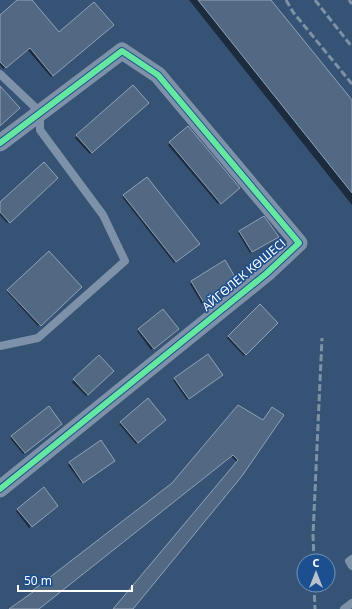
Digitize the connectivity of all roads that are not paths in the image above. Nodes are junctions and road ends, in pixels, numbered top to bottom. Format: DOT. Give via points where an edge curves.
graph roads {
  1 [pos="0,74"];
  2 [pos="40,112"];
  3 [pos="0,144"];
  4 [pos="0,346"];
  5 [pos="0,489"];
  6 [pos="352,559"];
  7 [pos="352,566"];
  8 [pos="352,603"];
  9 [pos="344,609"];
  1 -- 2 [label="lane"];
  2 -- 3 [label="street"];
  2 -- 4 [label="lane" via="40,130 103,215 125,261 38,338"];
  2 -- 5 [label="street, АЙГӨЛЕК КӨШЕСІ" via="122,51 158,75 299,243 267,273"];
  6 -- 7 [label="lane" via="349,561"];
  8 -- 9 [label="lane"];
}
